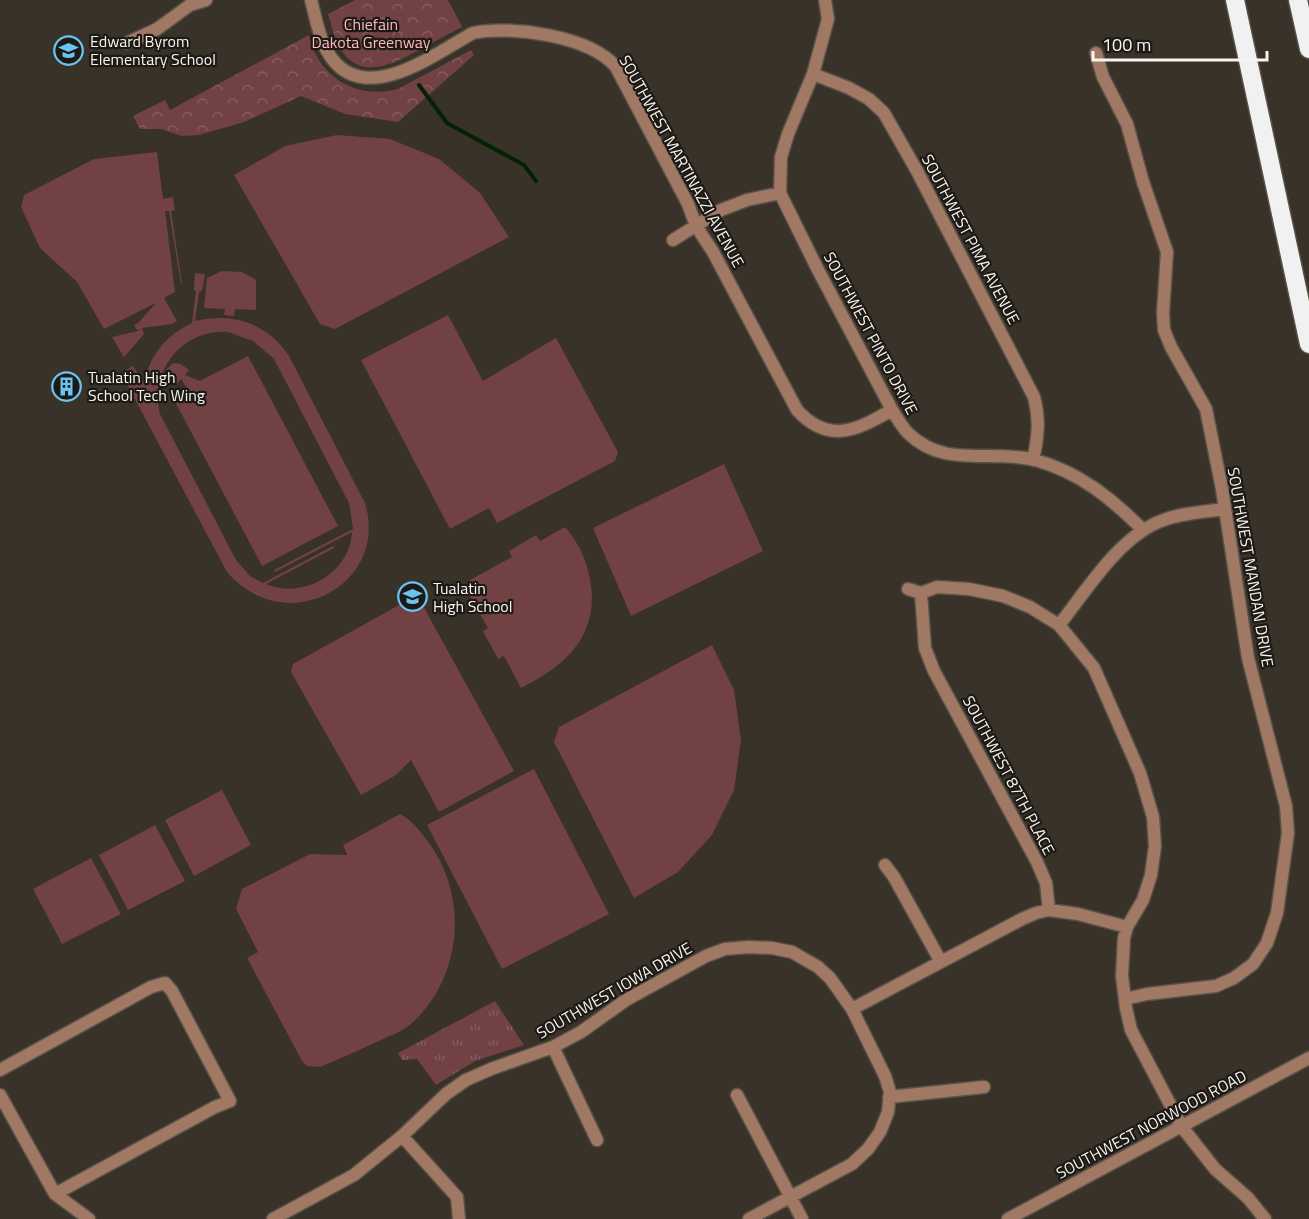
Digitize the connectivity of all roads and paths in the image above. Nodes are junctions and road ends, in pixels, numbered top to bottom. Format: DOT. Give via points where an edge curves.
graph roads {
  1 [pos="206,0"];
  2 [pos="310,0"];
  3 [pos="825,0"];
  4 [pos="1235,0"];
  5 [pos="1299,0"];
  6 [pos="188,3"];
  7 [pos="127,43"];
  8 [pos="1309,49"];
  9 [pos="1096,53"];
  10 [pos="813,74"];
  11 [pos="780,193"];
  12 [pos="696,226"];
  13 [pos="673,240"];
  14 [pos="1309,344"];
  15 [pos="892,410"];
  16 [pos="1033,460"];
  17 [pos="1224,509"];
  18 [pos="1142,529"];
  19 [pos="1059,625"];
  20 [pos="885,865"];
  21 [pos="1049,910"];
  22 [pos="1127,927"];
  23 [pos="941,962"];
  24 [pos="1125,999"];
  25 [pos="852,1009"];
  26 [pos="553,1047"];
  27 [pos="1309,1058"];
  28 [pos="0,1070"];
  29 [pos="984,1088"];
  30 [pos="0,1095"];
  31 [pos="736,1095"];
  32 [pos="889,1097"];
  33 [pos="1182,1127"];
  34 [pos="402,1136"];
  35 [pos="597,1140"];
  36 [pos="55,1194"];
  37 [pos="790,1196"];
  38 [pos="293,1214"];
  39 [pos="1261,1218"];
  40 [pos="89,1219"];
  41 [pos="273,1219"];
  42 [pos="459,1219"];
  43 [pos="749,1219"];
  44 [pos="802,1219"];
  45 [pos="1008,1219"];
  1 -- 6 [label="street"];
  2 -- 12 [label="street, SOUTHWEST MARTINAZZI AVENUE" via="333,61 344,71 366,79 399,73 484,30 537,33 602,53 616,67"];
  3 -- 10 [label="street, SOUTHWEST PINTO DRIVE" via="828,19"];
  4 -- 14 [label="highway"];
  5 -- 8 [label="highway"];
  6 -- 7 [label="street" via="157,29"];
  9 -- 17 [label="street, SOUTHWEST MANDAN DRIVE" via="1127,124 1162,234 1167,252 1164,330 1206,409"];
  10 -- 11 [label="street, SOUTHWEST PINTO DRIVE" via="781,157"];
  10 -- 16 [label="street, SOUTHWEST PIMA AVENUE" via="869,99 884,113 912,162 1034,397 1039,437"];
  11 -- 12 [label="street" via="721,210"];
  11 -- 15 [label="street, SOUTHWEST PINTO DRIVE"];
  12 -- 13 [label="street"];
  12 -- 15 [label="street, SOUTHWEST MARTINAZZI AVENUE" via="804,417 819,427 847,431"];
  15 -- 16 [label="street, SOUTHWEST PINTO DRIVE" via="907,432 938,452"];
  16 -- 18 [label="street, SOUTHWEST PINTO DRIVE" via="1080,478 1119,506"];
  17 -- 18 [label="street" via="1163,519"];
  17 -- 24 [label="street, SOUTHWEST MANDAN DRIVE" via="1248,658 1286,806 1288,833 1277,913 1267,943 1253,964 1234,978 1216,986"];
  18 -- 19 [label="street" via="1125,543"];
  19 -- 21 [label="street, SOUTHWEST 87TH PLACE" via="1003,596 937,587 915,591 925,648 934,671 1037,862 1046,883"];
  19 -- 22 [label="street" via="1094,668 1140,773 1153,817 1151,875 1143,900"];
  20 -- 23 [label="street"];
  21 -- 22 [label="street"];
  21 -- 23 [label="street" via="1022,919"];
  22 -- 24 [label="street" via="1122,976"];
  23 -- 25 [label="street"];
  24 -- 33 [label="street" via="1131,1030"];
  25 -- 26 [label="street, SOUTHWEST IOWA DRIVE" via="830,978 798,955 772,948 725,949 626,1000"];
  25 -- 32 [label="street, SOUTHWEST IOWA DRIVE" via="885,1076"];
  26 -- 34 [label="street, SOUTHWEST IOWA DRIVE" via="466,1080"];
  26 -- 35 [label="street"];
  27 -- 33 [label="street, SOUTHWEST NORWOOD ROAD"];
  28 -- 36 [label="street" via="165,983 230,1101"];
  29 -- 32 [label="street"];
  30 -- 36 [label="street"];
  31 -- 37 [label="street"];
  32 -- 37 [label="street" via="880,1132 868,1149 852,1164"];
  33 -- 39 [label="street" via="1215,1169 1248,1198"];
  33 -- 45 [label="street, SOUTHWEST NORWOOD ROAD"];
  34 -- 38 [label="street, SOUTHWEST IOWA DRIVE" via="354,1175"];
  34 -- 42 [label="street" via="458,1197"];
  36 -- 40 [label="street"];
  37 -- 43 [label="street"];
  37 -- 44 [label="street"];
  38 -- 41 [label="street, SOUTHWEST IOWA DRIVE"];
}
